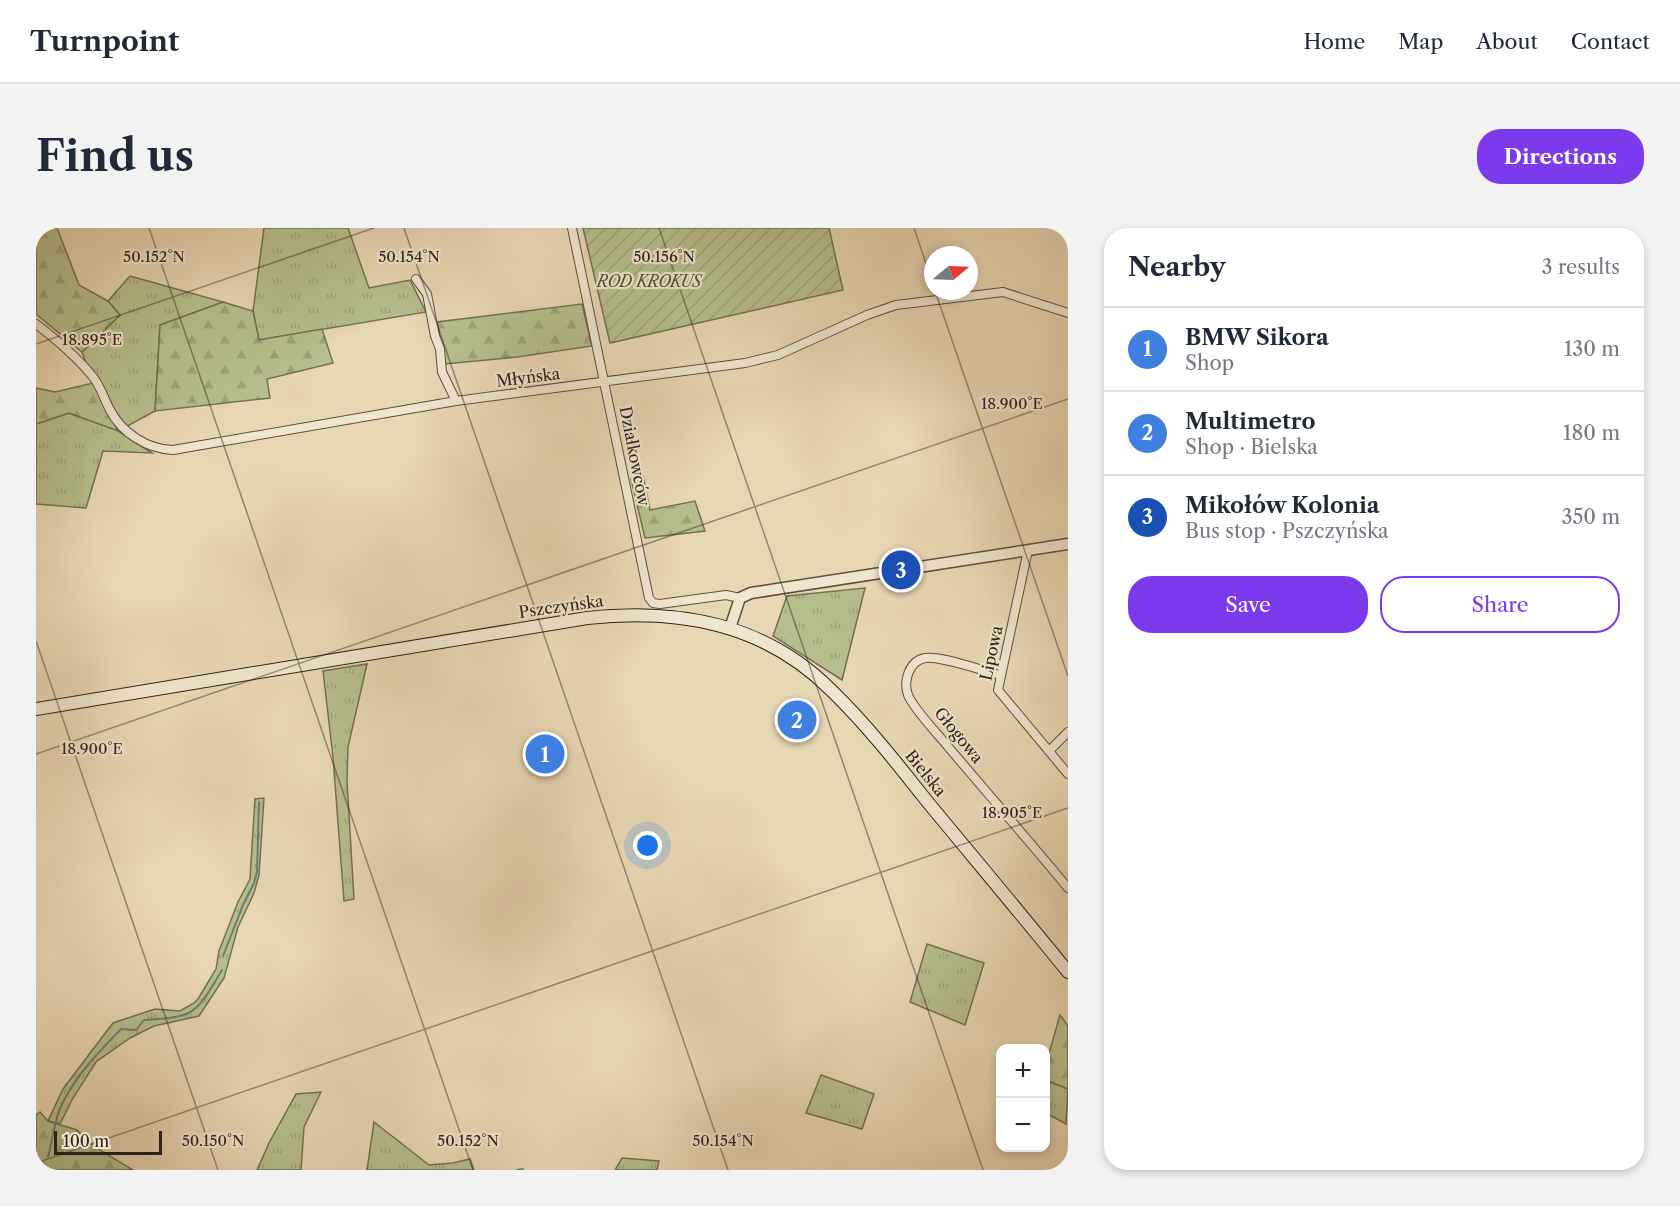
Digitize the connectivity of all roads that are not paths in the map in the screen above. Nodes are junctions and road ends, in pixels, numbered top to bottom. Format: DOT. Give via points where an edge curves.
graph roads {
  1 [pos="572,228"];
  2 [pos="416,279"];
  3 [pos="1068,313"];
  4 [pos="36,324"];
  5 [pos="605,382"];
  6 [pos="456,401"];
  7 [pos="1068,544"];
  8 [pos="1028,549"];
  9 [pos="740,598"];
  10 [pos="730,628"];
  11 [pos="1000,675"];
  12 [pos="36,709"];
  13 [pos="1068,732"];
  14 [pos="1049,751"];
  15 [pos="1068,774"];
  16 [pos="1068,888"];
  17 [pos="1068,972"];
  1 -- 5 [label="street, Działkowców"];
  2 -- 6 [label="street" via="427,294 442,372"];
  3 -- 5 [label="street, Młyńska" via="1003,292 896,305 778,355"];
  4 -- 6 [label="street, Młyńska" via="85,367 122,427 160,450"];
  5 -- 6 [label="street, Młyńska"];
  5 -- 9 [label="street, Działkowców" via="651,600 660,604 726,595"];
  7 -- 8 [label="street"];
  8 -- 9 [label="street" via="750,592"];
  8 -- 11 [label="street, Lipowa"];
  9 -- 10 [label="street"];
  10 -- 12 [label="main road, Pszczyńska" via="667,615 587,618"];
  10 -- 17 [label="main road, Bielska" via="797,661 831,689 876,738"];
  11 -- 14 [label="street, Lipowa" via="1000,694"];
  11 -- 16 [label="street, Głogowa" via="923,658 911,667 907,691 938,734"];
  13 -- 14 [label="street"];
  14 -- 15 [label="street, Lipowa"];
}
